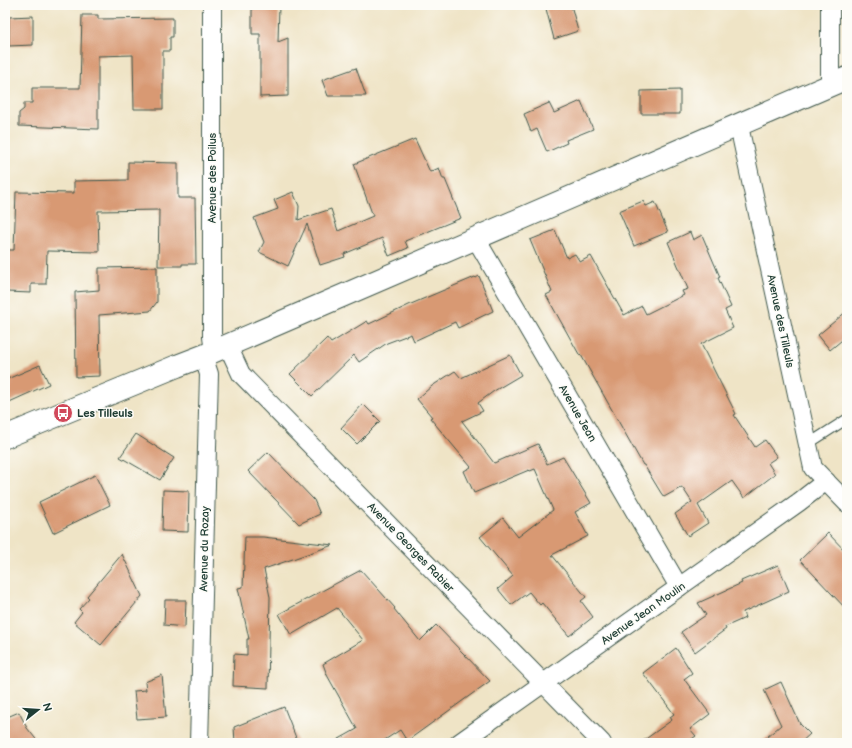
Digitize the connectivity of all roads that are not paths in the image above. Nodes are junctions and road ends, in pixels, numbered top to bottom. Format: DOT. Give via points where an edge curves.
graph roads {
  1 [pos="212,5"];
  2 [pos="830,5"];
  3 [pos="839,82"];
  4 [pos="739,126"];
  5 [pos="476,239"];
  6 [pos="215,351"];
  7 [pos="847,419"];
  8 [pos="5,437"];
  9 [pos="808,444"];
  10 [pos="826,481"];
  11 [pos="847,503"];
  12 [pos="679,587"];
  13 [pos="544,683"];
  14 [pos="199,743"];
  15 [pos="459,743"];
  16 [pos="602,743"];
  1 -- 6 [label="street, Avenue des Poilus" via="212,337"];
  2 -- 3 [label="street"];
  3 -- 4 [label="street"];
  4 -- 5 [label="street"];
  4 -- 9 [label="street, Avenue des Tilleuls"];
  5 -- 6 [label="street"];
  5 -- 12 [label="street, Avenue Jean"];
  6 -- 8 [label="street"];
  6 -- 13 [label="street, Avenue Georges Rabier" via="241,374"];
  6 -- 14 [label="street, Avenue du Rozay" via="209,374"];
  7 -- 9 [label="lane"];
  9 -- 10 [label="street, Avenue des Tilleuls" via="813,468"];
  10 -- 11 [label="street, Avenue des Tilleuls"];
  10 -- 12 [label="street, Avenue Jean Moulin"];
  12 -- 13 [label="street, Avenue Jean Moulin"];
  13 -- 15 [label="street, Avenue Jean Moulin"];
  13 -- 16 [label="street, Avenue Georges Rabier"];
}
